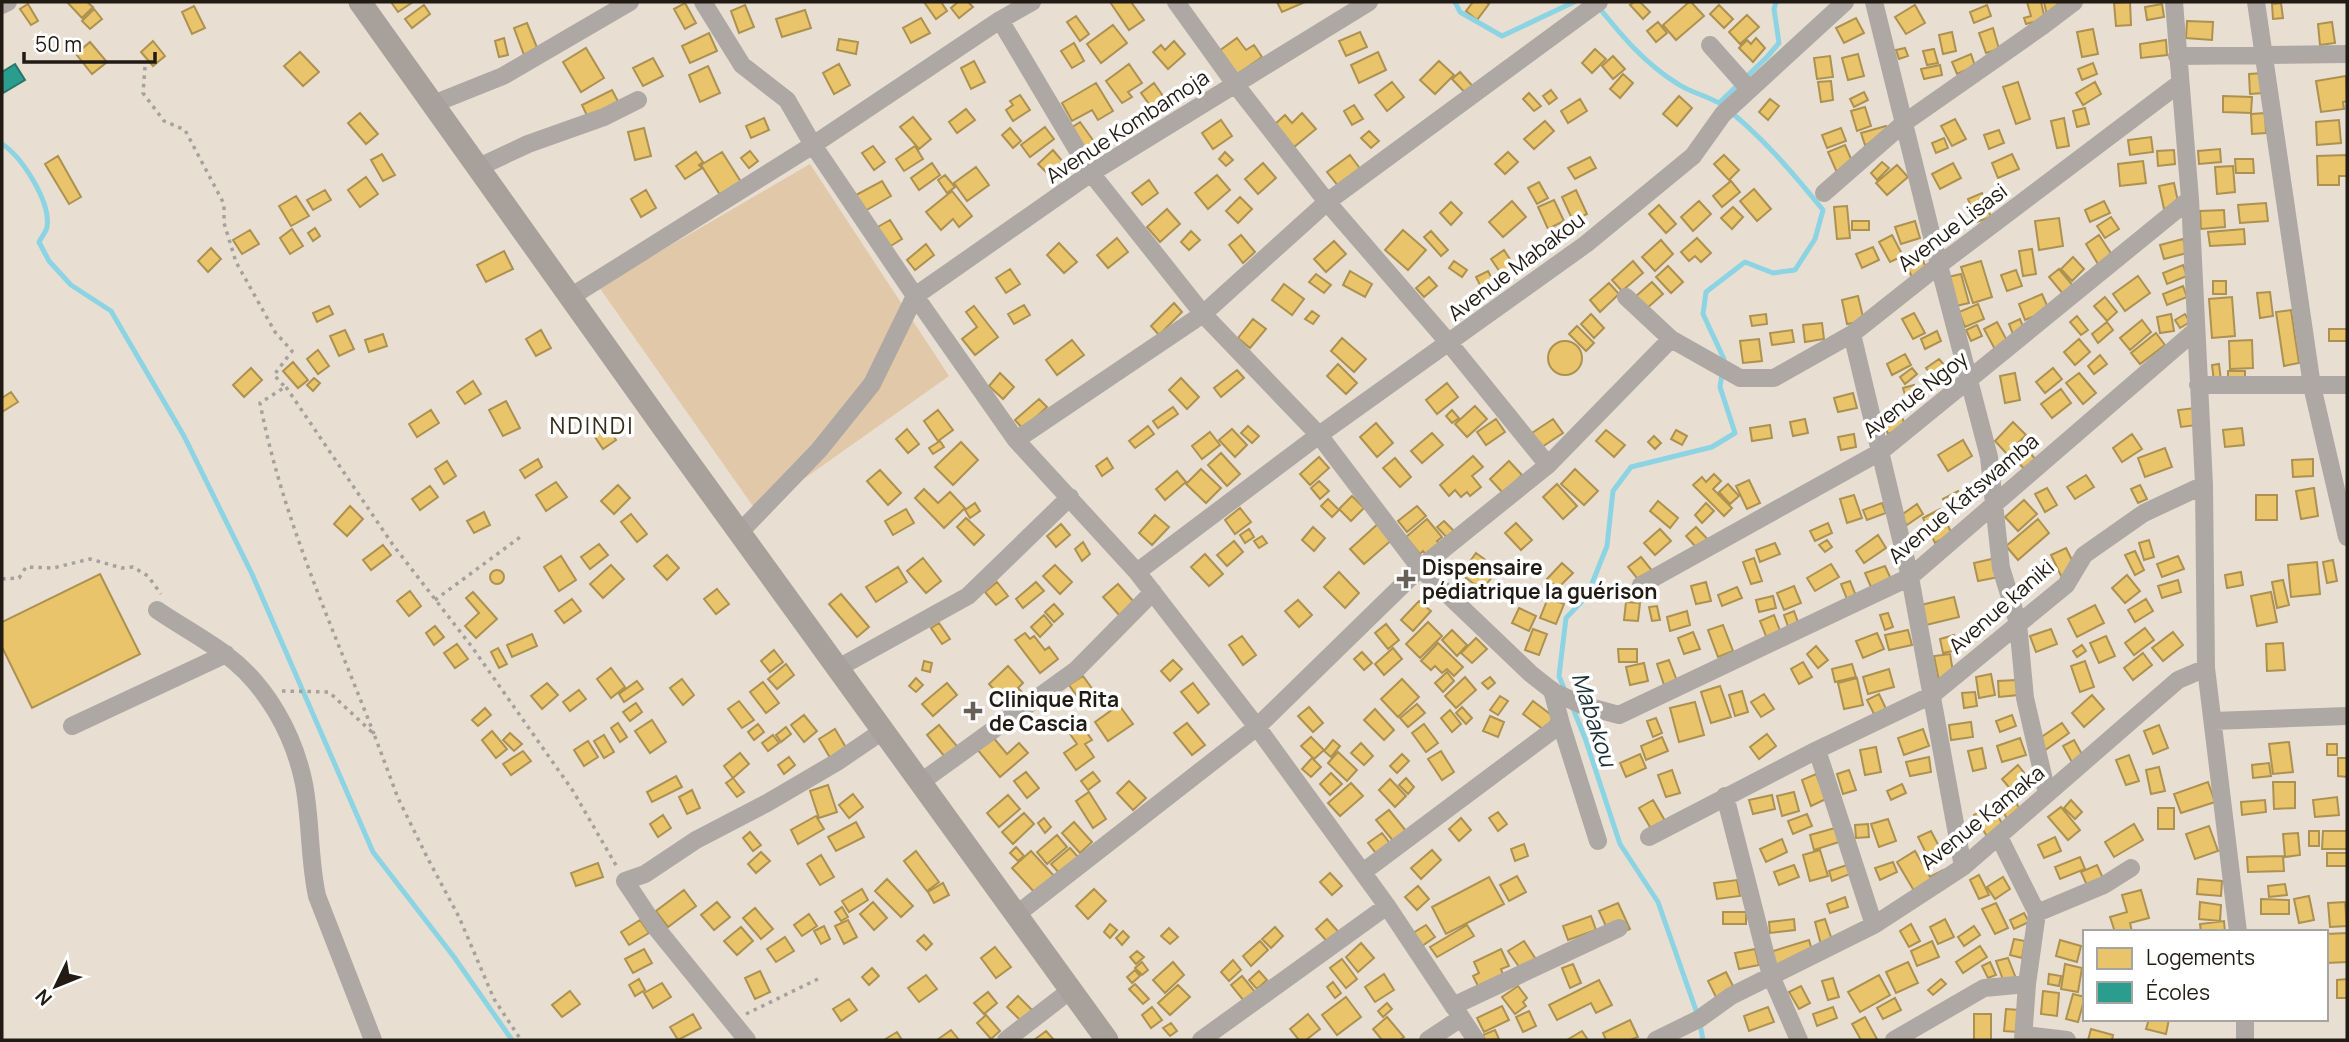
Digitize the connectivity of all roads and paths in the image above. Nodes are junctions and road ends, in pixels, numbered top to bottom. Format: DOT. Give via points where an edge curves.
graph roads {
  1 [pos="8,2"];
  2 [pos="360,2"];
  3 [pos="630,2"];
  4 [pos="702,2"];
  5 [pos="1031,2"];
  6 [pos="1175,2"];
  7 [pos="1369,2"];
  8 [pos="1599,2"];
  9 [pos="1844,2"];
  10 [pos="1874,2"];
  11 [pos="2074,2"];
  12 [pos="2174,2"];
  13 [pos="2256,2"];
  14 [pos="2,5"];
  15 [pos="1000,20"];
  16 [pos="1710,46"];
  17 [pos="2347,54"];
  18 [pos="2177,56"];
  19 [pos="2265,56"];
  20 [pos="145,67"];
  21 [pos="2180,83"];
  22 [pos="1235,84"];
  23 [pos="1744,88"];
  24 [pos="638,100"];
  25 [pos="433,104"];
  26 [pos="1904,123"];
  27 [pos="813,145"];
  28 [pos="478,167"];
  29 [pos="1091,173"];
  30 [pos="1824,193"];
  31 [pos="2190,198"];
  32 [pos="1327,202"];
  33 [pos="1939,265"];
  34 [pos="572,296"];
  35 [pos="915,296"];
  36 [pos="1626,297"];
  37 [pos="1203,314"];
  38 [pos="2196,330"];
  39 [pos="1852,334"];
  40 [pos="1671,339"];
  41 [pos="1449,344"];
  42 [pos="1970,380"];
  43 [pos="2198,385"];
  44 [pos="2347,385"];
  45 [pos="2312,386"];
  46 [pos="285,387"];
  47 [pos="1319,435"];
  48 [pos="1016,440"];
  49 [pos="1880,452"];
  50 [pos="1548,466"];
  51 [pos="2204,485"];
  52 [pos="1070,497"];
  53 [pos="1993,505"];
  54 [pos="740,532"];
  55 [pos="523,536"];
  56 [pos="2347,537"];
  57 [pos="1420,568"];
  58 [pos="1137,572"];
  59 [pos="1910,577"];
  60 [pos="2,579"];
  61 [pos="1641,586"];
  62 [pos="1153,592"];
  63 [pos="435,600"];
  64 [pos="157,610"];
  65 [pos="2018,622"];
  66 [pos="226,654"];
  67 [pos="838,668"];
  68 [pos="2206,668"];
  69 [pos="287,691"];
  70 [pos="1553,691"];
  71 [pos="1932,695"];
  72 [pos="2347,716"];
  73 [pos="2213,721"];
  74 [pos="1561,724"];
  75 [pos="72,726"];
  76 [pos="1257,727"];
  77 [pos="884,730"];
  78 [pos="374,734"];
  79 [pos="1817,750"];
  80 [pos="921,782"];
  81 [pos="2047,793"];
  82 [pos="1725,796"];
  83 [pos="2000,836"];
  84 [pos="1649,837"];
  85 [pos="1598,841"];
  86 [pos="1963,867"];
  87 [pos="2131,868"];
  88 [pos="1363,872"];
  89 [pos="625,881"];
  90 [pos="1387,906"];
  91 [pos="2037,913"];
  92 [pos="1016,915"];
  93 [pos="1874,925"];
  94 [pos="1619,928"];
  95 [pos="2238,930"];
  96 [pos="1771,976"];
  97 [pos="820,978"];
  98 [pos="2027,984"];
  99 [pos="1072,989"];
  100 [pos="1457,1012"];
  101 [pos="732,1021"];
  102 [pos="2245,1021"];
  103 [pos="2023,1037"];
  104 [pos="373,1040"];
  105 [pos="521,1040"];
  106 [pos="747,1040"];
  107 [pos="1006,1040"];
  108 [pos="1107,1040"];
  109 [pos="1201,1040"];
  110 [pos="1428,1040"];
  111 [pos="1476,1040"];
  112 [pos="1656,1040"];
  113 [pos="1799,1040"];
  114 [pos="1894,1040"];
  115 [pos="2067,1040"];
  116 [pos="2245,1040"];
  1 -- 14 [label="street"];
  2 -- 25 [label="main road"];
  3 -- 25 [label="street" via="503,76"];
  4 -- 27 [label="street" via="742,65 787,100"];
  5 -- 15 [label="street"];
  6 -- 22 [label="street"];
  7 -- 22 [label="street, Avenue Kombamoja"];
  8 -- 32 [label="street"];
  9 -- 23 [label="street, Avenue Mabakou"];
  10 -- 26 [label="street"];
  11 -- 26 [label="street"];
  12 -- 18 [label="street"];
  13 -- 19 [label="street"];
  15 -- 27 [label="street"];
  15 -- 29 [label="street"];
  16 -- 23 [label="street"];
  17 -- 19 [label="street"];
  18 -- 19 [label="street"];
  18 -- 21 [label="street"];
  19 -- 45 [label="street"];
  20 -- 46 [label="path" via="143,93 164,121 185,130 224,204 224,223 236,262 275,332 292,351 274,375"];
  21 -- 31 [label="street"];
  21 -- 33 [label="street, Avenue Lisasi"];
  22 -- 29 [label="street, Avenue Kombamoja"];
  22 -- 32 [label="street"];
  23 -- 41 [label="street, Avenue Mabakou" via="1693,156 1586,244"];
  24 -- 28 [label="street"];
  25 -- 28 [label="main road"];
  26 -- 30 [label="street"];
  26 -- 33 [label="street"];
  27 -- 34 [label="street"];
  27 -- 35 [label="street"];
  28 -- 34 [label="main road"];
  29 -- 35 [label="street, Avenue Kombamoja"];
  29 -- 37 [label="street"];
  31 -- 38 [label="street"];
  31 -- 42 [label="street, Avenue Ngoy"];
  32 -- 37 [label="street"];
  32 -- 41 [label="street"];
  33 -- 39 [label="street, Avenue Lisasi"];
  33 -- 42 [label="street"];
  34 -- 54 [label="main road"];
  35 -- 48 [label="street"];
  35 -- 54 [label="street" via="872,384 819,450"];
  36 -- 40 [label="street"];
  37 -- 47 [label="street"];
  37 -- 48 [label="street"];
  38 -- 43 [label="street"];
  38 -- 53 [label="street, Avenue Katswamba"];
  39 -- 40 [label="street, Avenue Lisasi" via="1774,378 1740,379"];
  39 -- 49 [label="street"];
  40 -- 50 [label="street"];
  41 -- 47 [label="street, Avenue Mabakou"];
  41 -- 50 [label="street"];
  42 -- 49 [label="street, Avenue Ngoy"];
  42 -- 53 [label="street" via="1989,457"];
  43 -- 45 [label="street"];
  43 -- 51 [label="street"];
  44 -- 45 [label="street"];
  45 -- 56 [label="street"];
  46 -- 63 [label="path"];
  46 -- 78 [label="path" via="260,403 266,434 299,543"];
  47 -- 57 [label="street"];
  47 -- 58 [label="street, Avenue Mabakou"];
  48 -- 52 [label="street"];
  49 -- 59 [label="street"];
  49 -- 61 [label="street, Avenue Ngoy"];
  50 -- 57 [label="street"];
  51 -- 65 [label="street, Avenue kaniki" via="2144,513 2084,555 2066,585"];
  51 -- 68 [label="street"];
  52 -- 58 [label="street"];
  52 -- 67 [label="street" via="968,596"];
  53 -- 59 [label="street, Avenue Katswamba"];
  53 -- 65 [label="street" via="2001,568"];
  54 -- 67 [label="main road"];
  55 -- 63 [label="path"];
  57 -- 70 [label="street"];
  57 -- 76 [label="street"];
  58 -- 62 [label="street"];
  59 -- 70 [label="street, Avenue Katswamba" via="1619,715"];
  59 -- 71 [label="street"];
  60 -- 64 [label="path" via="19,578 26,567 53,568 90,559 133,567 148,576 163,597"];
  62 -- 76 [label="street"];
  62 -- 80 [label="street" via="1076,670"];
  63 -- 89 [label="path" via="573,792"];
  64 -- 66 [label="street"];
  65 -- 71 [label="street, Avenue kaniki"];
  65 -- 81 [label="street" via="2025,698"];
  66 -- 75 [label="street"];
  66 -- 104 [label="street" via="274,708 297,754 317,896"];
  67 -- 77 [label="main road"];
  68 -- 73 [label="street"];
  68 -- 81 [label="street, Avenue Kamaka" via="2178,680"];
  69 -- 78 [label="path" via="329,692"];
  70 -- 74 [label="street"];
  71 -- 79 [label="street, Avenue kaniki"];
  71 -- 86 [label="street"];
  72 -- 73 [label="street"];
  73 -- 95 [label="street"];
  74 -- 85 [label="street"];
  74 -- 88 [label="street"];
  76 -- 88 [label="street"];
  76 -- 92 [label="street"];
  77 -- 80 [label="main road"];
  77 -- 89 [label="street" via="767,803"];
  78 -- 105 [label="path" via="398,798 459,917 494,999"];
  79 -- 82 [label="street, Avenue kaniki"];
  79 -- 93 [label="street"];
  80 -- 92 [label="main road"];
  81 -- 83 [label="street, Avenue Kamaka"];
  82 -- 84 [label="street, Avenue kaniki"];
  82 -- 96 [label="street"];
  83 -- 86 [label="street, Avenue Kamaka"];
  83 -- 91 [label="street"];
  86 -- 93 [label="street, Avenue Kamaka"];
  87 -- 91 [label="street" via="2104,885"];
  88 -- 90 [label="street"];
  89 -- 101 [label="street" via="657,929"];
  90 -- 100 [label="street"];
  90 -- 109 [label="street"];
  91 -- 98 [label="street"];
  92 -- 99 [label="main road"];
  93 -- 96 [label="street, Avenue Kamaka"];
  94 -- 100 [label="street"];
  96 -- 112 [label="street, Avenue Kamaka"];
  96 -- 113 [label="street"];
  97 -- 101 [label="path"];
  98 -- 103 [label="street"];
  98 -- 114 [label="street" via="1984,988"];
  99 -- 107 [label="street"];
  99 -- 108 [label="main road"];
  100 -- 110 [label="street"];
  100 -- 111 [label="street"];
  101 -- 106 [label="street"];
  102 -- 116 [label="street"];
  103 -- 115 [label="street"];
}
